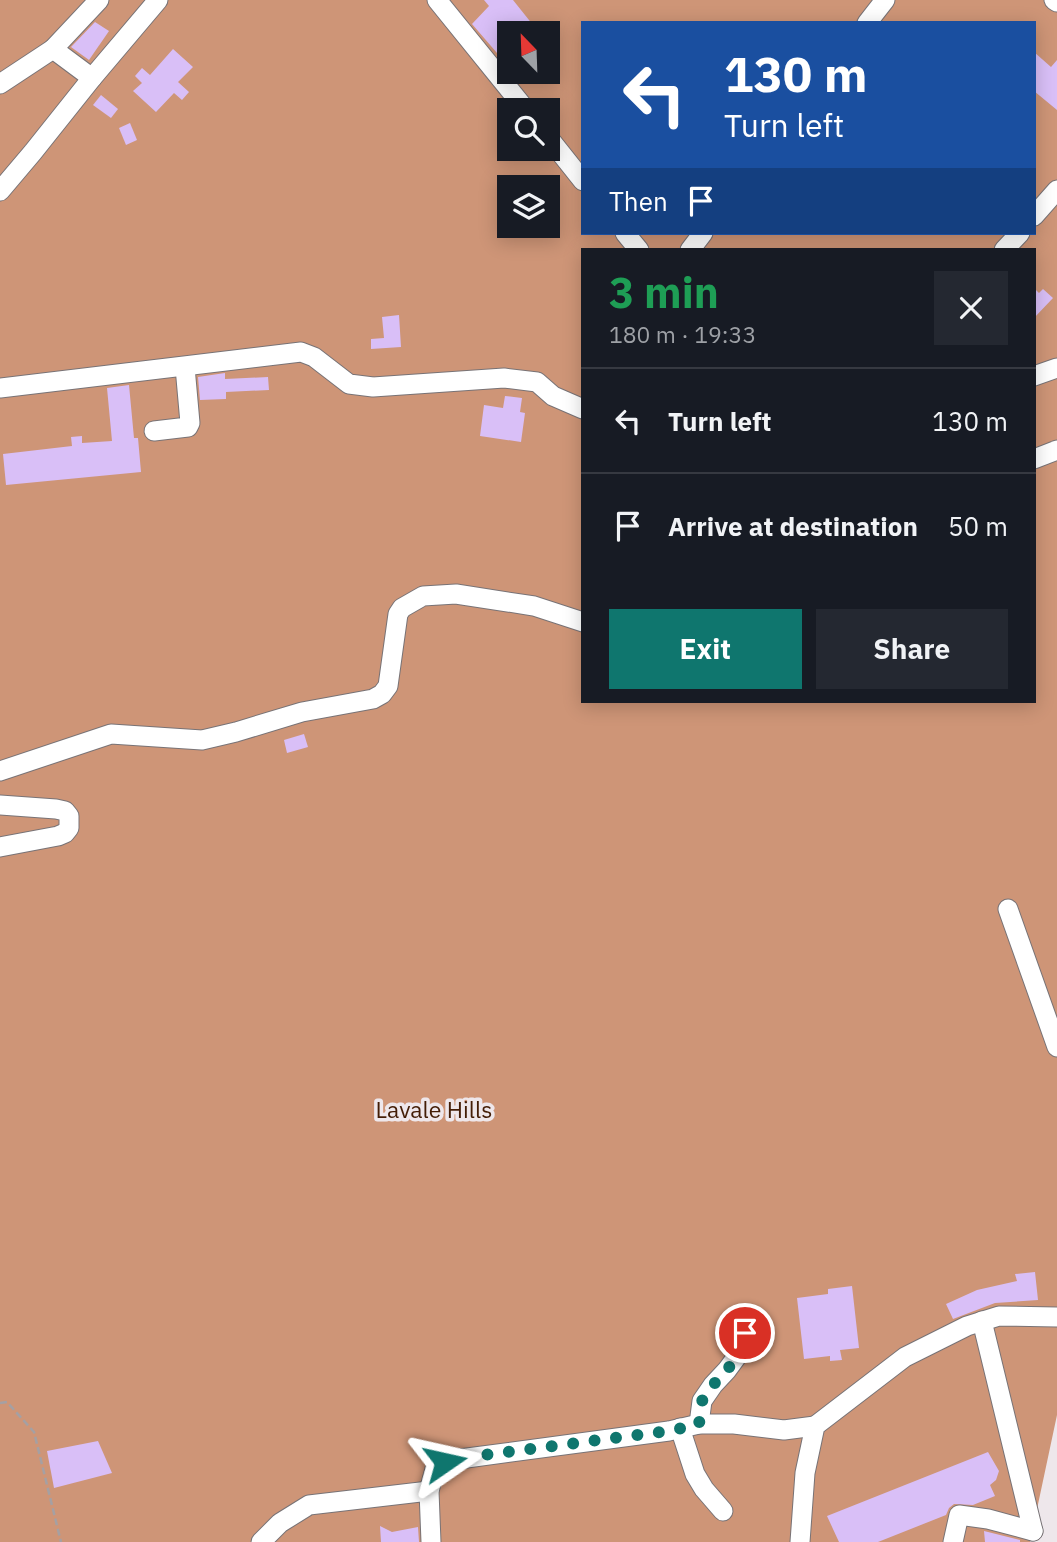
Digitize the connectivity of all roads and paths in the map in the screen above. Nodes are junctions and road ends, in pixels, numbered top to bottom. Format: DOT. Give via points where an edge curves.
graph roads {
  1 [pos="99,0"];
  2 [pos="158,0"];
  3 [pos="437,0"];
  4 [pos="884,0"];
  5 [pos="868,21"];
  6 [pos="53,49"];
  7 [pos="92,78"];
  8 [pos="0,84"];
  9 [pos="516,98"];
  10 [pos="560,152"];
  11 [pos="581,178"];
  12 [pos="1057,190"];
  13 [pos="0,191"];
  14 [pos="1036,214"];
  15 [pos="184,367"];
  16 [pos="1057,368"];
  17 [pos="1036,375"];
  18 [pos="0,388"];
  19 [pos="581,408"];
  20 [pos="154,431"];
  21 [pos="1057,450"];
  22 [pos="1036,458"];
  23 [pos="581,621"];
  24 [pos="0,771"];
  25 [pos="0,805"];
  26 [pos="0,847"];
  27 [pos="1008,909"];
  28 [pos="1057,1047"];
  29 [pos="1057,1317"];
  30 [pos="982,1321"];
  31 [pos="745,1333"];
  32 [pos="0,1403"];
  33 [pos="690,1426"];
  34 [pos="815,1426"];
  35 [pos="429,1491"];
  36 [pos="723,1511"];
  37 [pos="61,1542"];
  38 [pos="261,1542"];
  39 [pos="431,1542"];
  40 [pos="800,1542"];
  41 [pos="953,1542"];
  1 -- 6 [label="street"];
  2 -- 7 [label="street"];
  3 -- 9 [label="street"];
  4 -- 5 [label="street"];
  6 -- 7 [label="street"];
  6 -- 8 [label="street"];
  7 -- 13 [label="street"];
  10 -- 11 [label="street"];
  12 -- 14 [label="street"];
  15 -- 18 [label="street"];
  15 -- 19 [label="street" via="301,352 349,384 537,382 553,396"];
  15 -- 20 [label="street" via="190,424 188,428"];
  16 -- 17 [label="street"];
  21 -- 22 [label="street"];
  23 -- 24 [label="street" via="534,606 456,594 423,596 398,614 388,685 373,699 302,712 202,740 111,734"];
  25 -- 26 [label="street" via="65,811 69,828 58,836"];
  27 -- 28 [label="street"];
  29 -- 30 [label="street"];
  30 -- 34 [label="street" via="905,1357"];
  30 -- 41 [label="street" via="1033,1531 959,1515"];
  31 -- 33 [label="street" via="738,1355 702,1401"];
  32 -- 37 [label="path" via="7,1402 34,1432"];
  33 -- 34 [label="street" via="734,1424 784,1430"];
  33 -- 35 [label="street" via="452,1460 435,1469"];
  33 -- 36 [label="street" via="695,1474"];
  34 -- 40 [label="street"];
  35 -- 38 [label="street" via="309,1505"];
  35 -- 39 [label="street"];
}
